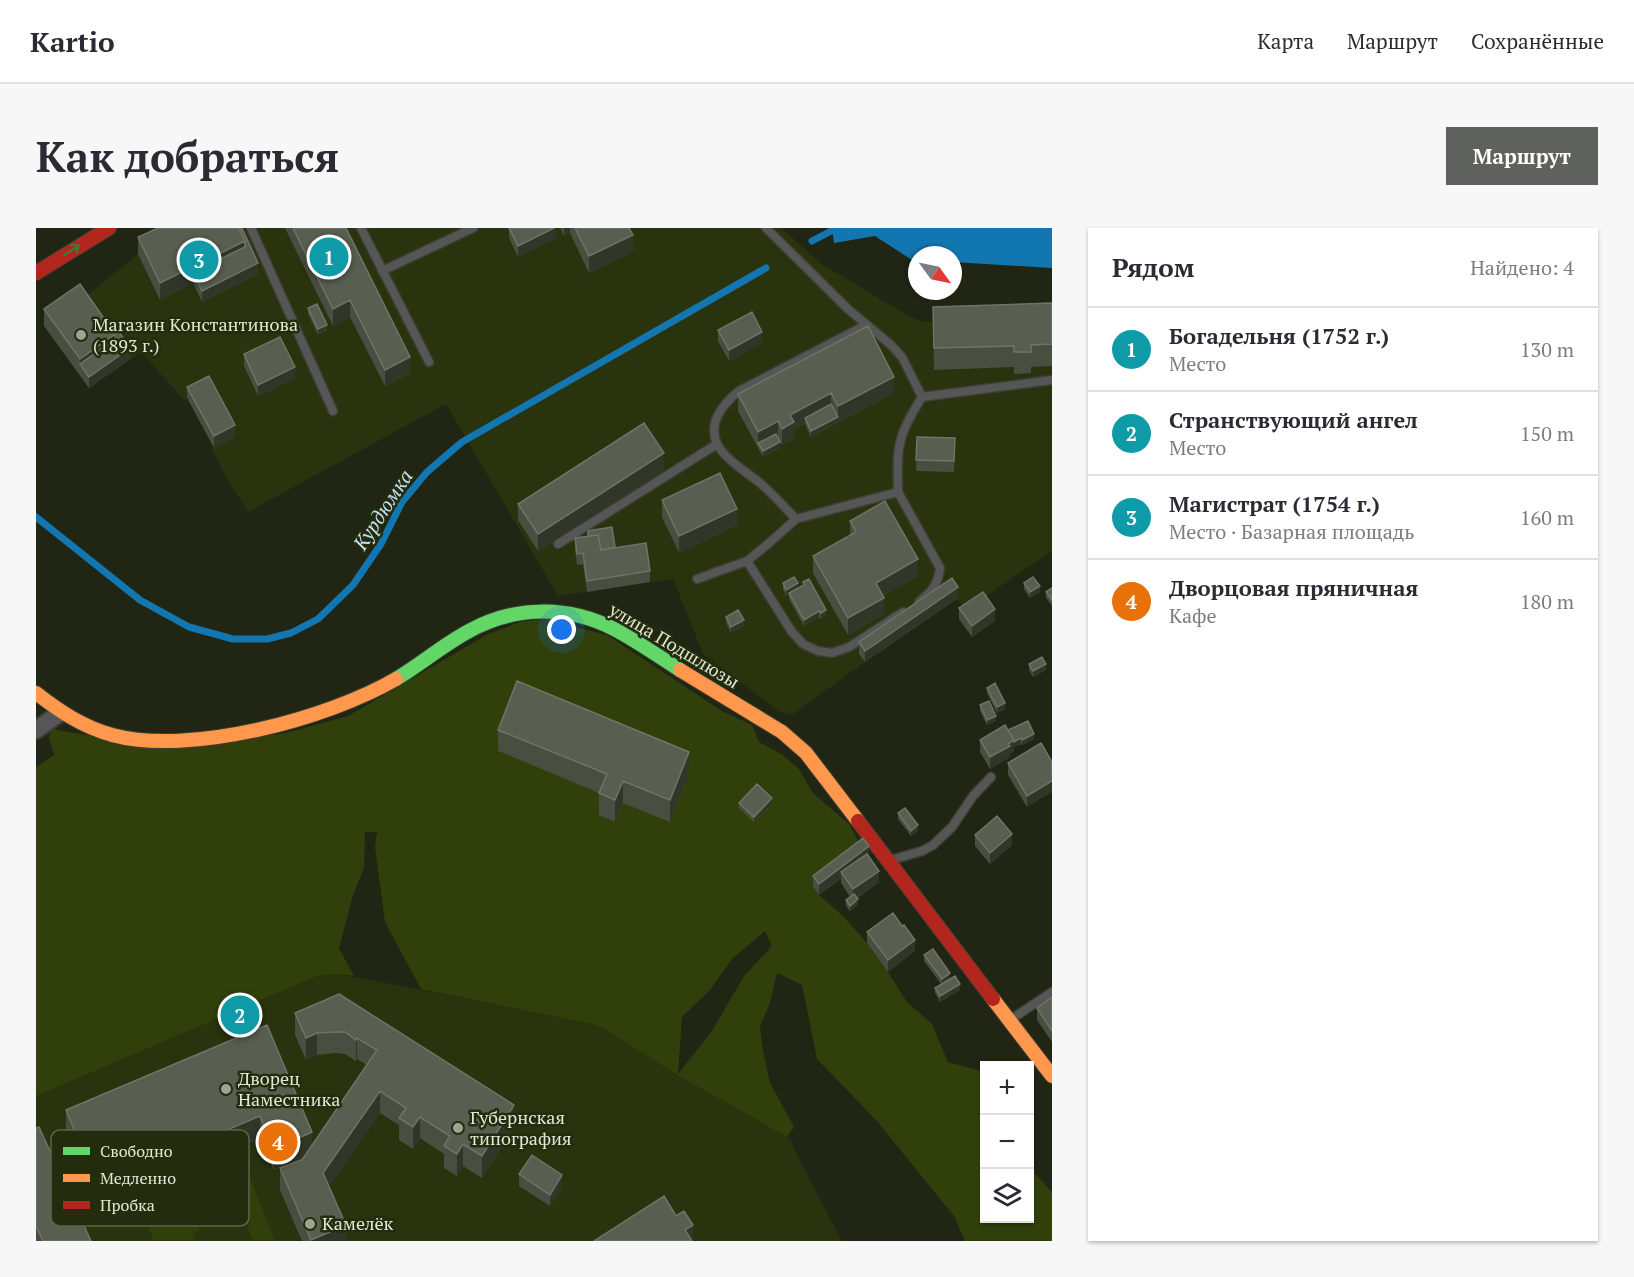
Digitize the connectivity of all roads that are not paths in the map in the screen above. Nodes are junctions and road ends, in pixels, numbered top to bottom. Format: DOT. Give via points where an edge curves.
graph roads {
  1 [pos="109,228"];
  2 [pos="251,228"];
  3 [pos="361,228"];
  4 [pos="473,228"];
  5 [pos="766,228"];
  6 [pos="382,270"];
  7 [pos="36,273"];
  8 [pos="866,325"];
  9 [pos="429,362"];
  10 [pos="1052,380"];
  11 [pos="922,397"];
  12 [pos="333,411"];
  13 [pos="717,444"];
  14 [pos="898,492"];
  15 [pos="796,519"];
  16 [pos="558,544"];
  17 [pos="747,561"];
  18 [pos="698,579"];
  19 [pos="36,693"];
  20 [pos="60,713"];
  21 [pos="36,730"];
  22 [pos="991,777"];
  23 [pos="889,860"];
  24 [pos="1052,992"];
  25 [pos="1010,1020"];
  26 [pos="1052,1076"];
  7 -- 1 [label="street, one-way"];
  2 -- 12 [label="lane"];
  3 -- 6 [label="lane"];
  4 -- 6 [label="lane"];
  5 -- 8 [label="lane"];
  6 -- 9 [label="lane"];
  8 -- 11 [label="lane" via="902,357"];
  8 -- 13 [label="lane" via="728,399 713,432"];
  10 -- 11 [label="lane"];
  11 -- 14 [label="lane" via="901,440"];
  13 -- 15 [label="lane"];
  13 -- 16 [label="lane"];
  14 -- 15 [label="lane"];
  14 -- 17 [label="lane" via="940,568 938,581 918,603 849,647 832,653 803,644"];
  15 -- 17 [label="lane"];
  17 -- 18 [label="lane"];
  19 -- 20 [label="street, улица Подшлюзы"];
  20 -- 21 [label="street"];
  20 -- 23 [label="street, улица Подшлюзы" via="128,739 173,742 233,734 313,716 350,702 378,689 470,630 506,615 539,610 579,615 614,629 782,732 806,753"];
  22 -- 23 [label="lane" via="933,845"];
  23 -- 25 [label="street, улица Подшлюзы"];
  24 -- 25 [label="lane"];
  25 -- 26 [label="street, улица Подшлюзы"];
}
